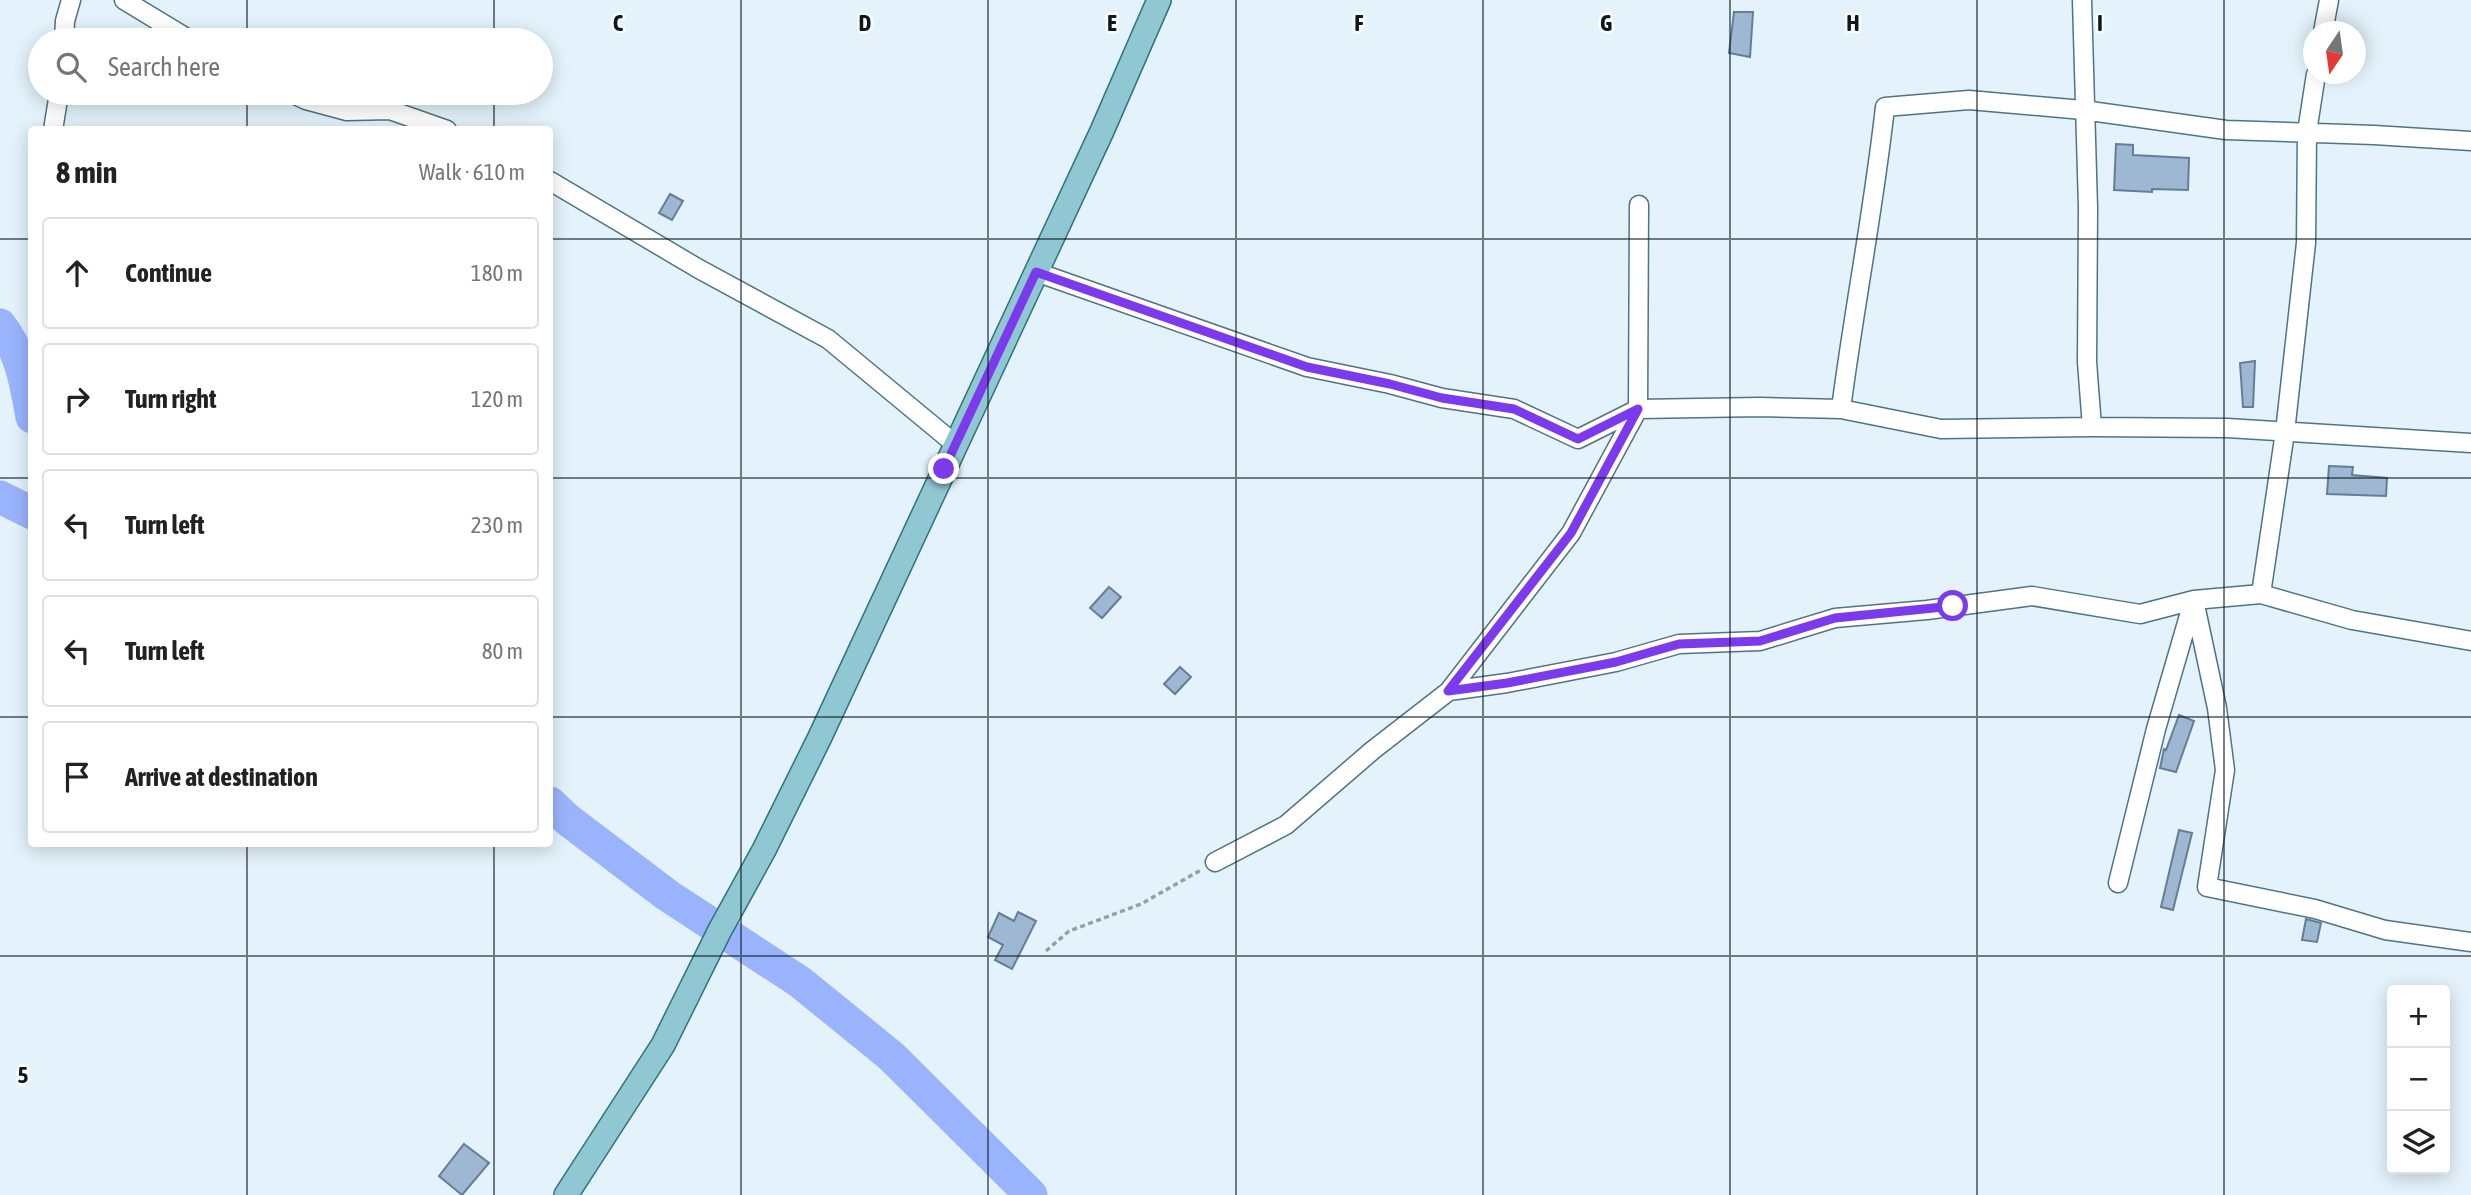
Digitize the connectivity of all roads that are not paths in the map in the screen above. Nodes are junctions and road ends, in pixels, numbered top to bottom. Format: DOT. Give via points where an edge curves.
graph roads {
  1 [pos="71,0"];
  2 [pos="124,0"];
  3 [pos="1159,0"];
  4 [pos="2082,0"];
  5 [pos="2329,0"];
  6 [pos="2325,21"];
  7 [pos="65,28"];
  8 [pos="170,28"];
  9 [pos="2314,84"];
  10 [pos="57,105"];
  11 [pos="325,105"];
  12 [pos="2083,110"];
  13 [pos="54,126"];
  14 [pos="436,126"];
  15 [pos="2307,132"];
  16 [pos="2471,141"];
  17 [pos="553,183"];
  18 [pos="1639,205"];
  19 [pos="1036,272"];
  20 [pos="1638,409"];
  21 [pos="1841,410"];
  22 [pos="2092,427"];
  23 [pos="2285,432"];
  24 [pos="2471,443"];
  25 [pos="955,444"];
  26 [pos="2260,594"];
  27 [pos="2194,600"];
  28 [pos="2471,641"];
  29 [pos="1448,691"];
  30 [pos="1215,862"];
  31 [pos="2118,883"];
  32 [pos="2471,942"];
  33 [pos="566,1195"];
  1 -- 7 [label="street"];
  2 -- 8 [label="street"];
  3 -- 19 [label="main road"];
  4 -- 12 [label="street"];
  5 -- 6 [label="street"];
  9 -- 15 [label="street"];
  10 -- 13 [label="street"];
  11 -- 14 [label="street" via="347,111 390,110"];
  12 -- 15 [label="street" via="2226,130"];
  12 -- 21 [label="street" via="1969,100 1885,107"];
  12 -- 22 [label="street"];
  15 -- 16 [label="street"];
  15 -- 23 [label="street" via="2306,243"];
  17 -- 25 [label="street" via="828,339"];
  18 -- 20 [label="street"];
  19 -- 20 [label="street" via="1307,367 1442,398 1514,409 1578,439"];
  19 -- 25 [label="main road"];
  20 -- 21 [label="street"];
  20 -- 29 [label="street" via="1571,533"];
  21 -- 22 [label="street" via="1941,429"];
  22 -- 23 [label="street"];
  23 -- 24 [label="street"];
  23 -- 26 [label="street"];
  25 -- 33 [label="main road" via="825,727 663,1045"];
  26 -- 27 [label="street"];
  26 -- 28 [label="street" via="2352,620"];
  27 -- 29 [label="street" via="2140,614 2032,596 1835,618 1760,641 1679,644 1602,664"];
  27 -- 31 [label="street"];
  27 -- 32 [label="street" via="2225,771 2207,887 2315,909 2385,930"];
  29 -- 30 [label="street" via="1286,825"];
}
